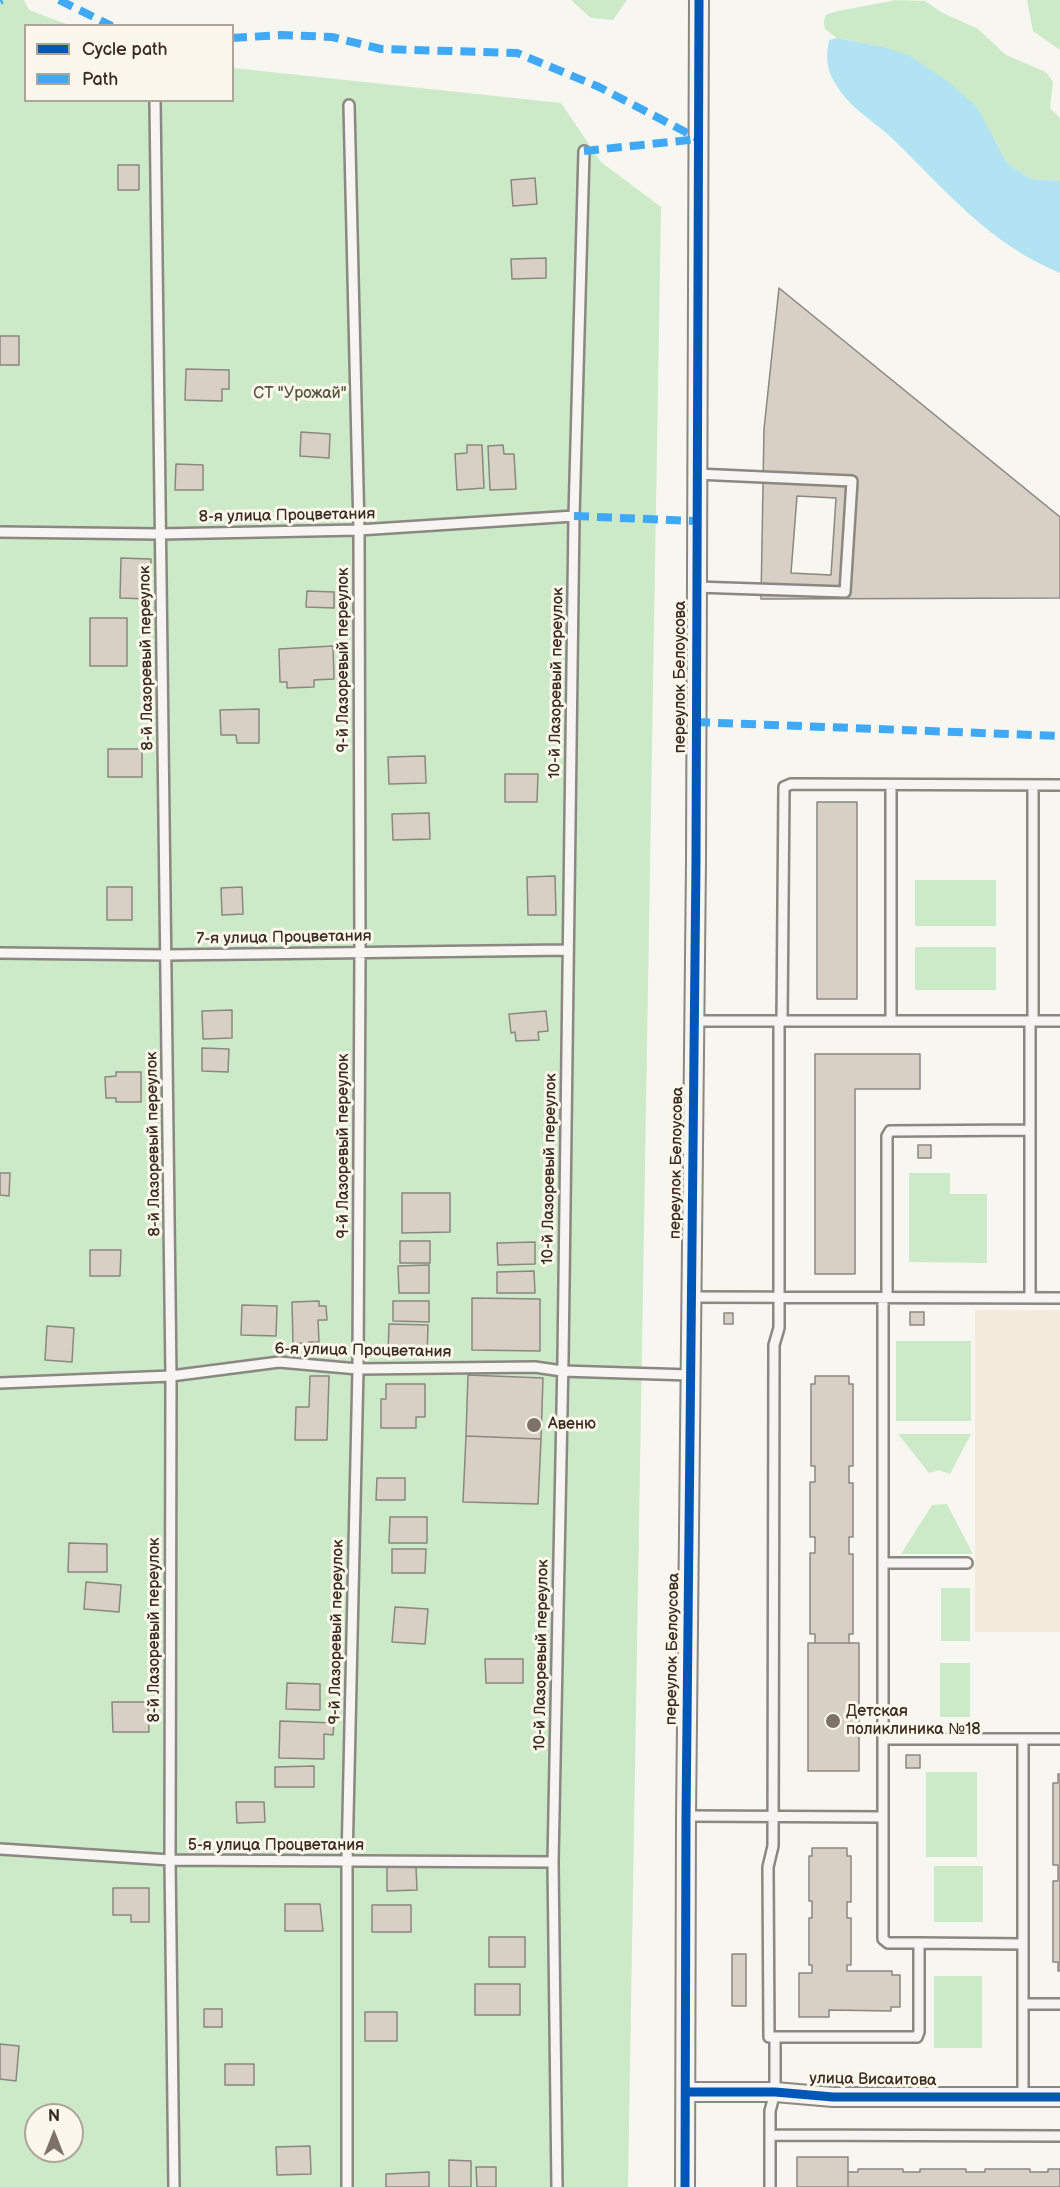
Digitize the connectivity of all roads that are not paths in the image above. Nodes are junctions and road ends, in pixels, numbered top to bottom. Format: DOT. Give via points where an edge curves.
graph roads {
  1 [pos="699,0"];
  2 [pos="154,102"];
  3 [pos="349,105"];
  4 [pos="584,151"];
  5 [pos="696,474"];
  6 [pos="574,516"];
  7 [pos="359,530"];
  8 [pos="0,532"];
  9 [pos="160,534"];
  10 [pos="696,587"];
  11 [pos="891,784"];
  12 [pos="1033,784"];
  13 [pos="1060,784"];
  14 [pos="567,950"];
  15 [pos="360,952"];
  16 [pos="0,953"];
  17 [pos="167,955"];
  18 [pos="694,1021"];
  19 [pos="780,1021"];
  20 [pos="891,1021"];
  21 [pos="1031,1021"];
  22 [pos="1060,1021"];
  23 [pos="1030,1130"];
  24 [pos="691,1297"];
  25 [pos="778,1297"];
  26 [pos="885,1298"];
  27 [pos="1030,1298"];
  28 [pos="1060,1298"];
  29 [pos="358,1369"];
  30 [pos="562,1371"];
  31 [pos="690,1375"];
  32 [pos="171,1376"];
  33 [pos="0,1383"];
  34 [pos="883,1563"];
  35 [pos="967,1563"];
  36 [pos="883,1739"];
  37 [pos="1023,1739"];
  38 [pos="1060,1739"];
  39 [pos="686,1816"];
  40 [pos="774,1816"];
  41 [pos="883,1817"];
  42 [pos="0,1849"];
  43 [pos="170,1860"];
  44 [pos="347,1861"];
  45 [pos="553,1862"];
  46 [pos="919,1943"];
  47 [pos="1023,1944"];
  48 [pos="1023,2004"];
  49 [pos="1060,2004"];
  50 [pos="775,2038"];
  51 [pos="687,2092"];
  52 [pos="775,2092"];
  53 [pos="1023,2097"];
  54 [pos="1060,2097"];
  55 [pos="770,2135"];
  56 [pos="1060,2136"];
  57 [pos="174,2187"];
  58 [pos="347,2187"];
  59 [pos="557,2187"];
  60 [pos="685,2187"];
  61 [pos="770,2187"];
  1 -- 5 [label="street, переулок Белоусова"];
  2 -- 9 [label="lane, 8-й Лазоревый переулок"];
  3 -- 7 [label="lane, 9-й Лазоревый переулок"];
  4 -- 6 [label="lane, 10-й Лазоревый переулок"];
  5 -- 10 [label="street, переулок Белоусова"];
  5 -- 10 [label="lane" via="852,481 845,592"];
  6 -- 7 [label="lane, 8-я улица Процветания"];
  6 -- 14 [label="lane, 10-й Лазоревый переулок"];
  7 -- 9 [label="lane, 8-я улица Процветания"];
  7 -- 15 [label="lane, 9-й Лазоревый переулок"];
  8 -- 9 [label="lane, 8-я улица Процветания"];
  9 -- 17 [label="lane, 8-й Лазоревый переулок"];
  10 -- 18 [label="street, переулок Белоусова"];
  11 -- 12 [label="lane"];
  11 -- 19 [label="lane" via="784,787"];
  11 -- 20 [label="lane"];
  12 -- 13 [label="lane"];
  12 -- 21 [label="lane"];
  14 -- 15 [label="lane, 7-я улица Процветания"];
  14 -- 30 [label="lane, 10-й Лазоревый переулок"];
  15 -- 17 [label="lane, 7-я улица Процветания"];
  15 -- 29 [label="lane, 9-й Лазоревый переулок"];
  16 -- 17 [label="lane, 7-я улица Процветания"];
  17 -- 32 [label="lane, 8-й Лазоревый переулок"];
  18 -- 19 [label="lane"];
  18 -- 24 [label="street, переулок Белоусова"];
  19 -- 20 [label="lane"];
  19 -- 25 [label="lane"];
  20 -- 21 [label="lane"];
  21 -- 22 [label="lane"];
  21 -- 23 [label="lane"];
  23 -- 26 [label="lane" via="890,1131"];
  23 -- 27 [label="lane"];
  24 -- 25 [label="lane"];
  24 -- 31 [label="street, переулок Белоусова"];
  25 -- 26 [label="lane"];
  25 -- 40 [label="lane" via="774,1345"];
  26 -- 27 [label="lane"];
  26 -- 34 [label="lane"];
  27 -- 28 [label="lane"];
  29 -- 30 [label="lane, 6-я улица Процветания" via="535,1367"];
  29 -- 32 [label="lane, 6-я улица Процветания" via="279,1362"];
  29 -- 44 [label="lane, 9-й Лазоревый переулок"];
  30 -- 31 [label="lane, 6-я улица Процветания"];
  30 -- 45 [label="lane, 10-й Лазоревый переулок"];
  31 -- 39 [label="street, переулок Белоусова"];
  32 -- 33 [label="lane, 6-я улица Процветания"];
  32 -- 43 [label="lane, 8-й Лазоревый переулок"];
  34 -- 35 [label="lane"];
  34 -- 36 [label="lane"];
  36 -- 37 [label="lane"];
  36 -- 41 [label="lane"];
  37 -- 38 [label="lane"];
  37 -- 47 [label="lane"];
  39 -- 40 [label="lane"];
  39 -- 51 [label="street, переулок Белоусова"];
  40 -- 41 [label="lane"];
  40 -- 50 [label="lane" via="774,1846 768,1867 767,2033"];
  41 -- 46 [label="lane" via="883,1939 888,1943"];
  42 -- 43 [label="lane, 5-я улица Процветания"];
  43 -- 44 [label="lane, 5-я улица Процветания"];
  43 -- 57 [label="lane, 8-й Лазоревый переулок"];
  44 -- 45 [label="lane, 5-я улица Процветания"];
  44 -- 58 [label="lane, 9-й Лазоревый переулок"];
  45 -- 59 [label="lane, 10-й Лазоревый переулок"];
  46 -- 47 [label="lane"];
  46 -- 50 [label="lane" via="917,2037"];
  47 -- 48 [label="lane"];
  48 -- 49 [label="lane"];
  48 -- 53 [label="lane"];
  50 -- 52 [label="lane"];
  51 -- 52 [label="street, улица Висаитова"];
  51 -- 60 [label="street, переулок Белоусова"];
  52 -- 53 [label="street, улица Висаитова" via="834,2097"];
  52 -- 55 [label="lane"];
  53 -- 54 [label="street, улица Висаитова"];
  55 -- 56 [label="lane"];
  55 -- 61 [label="lane"];
}
